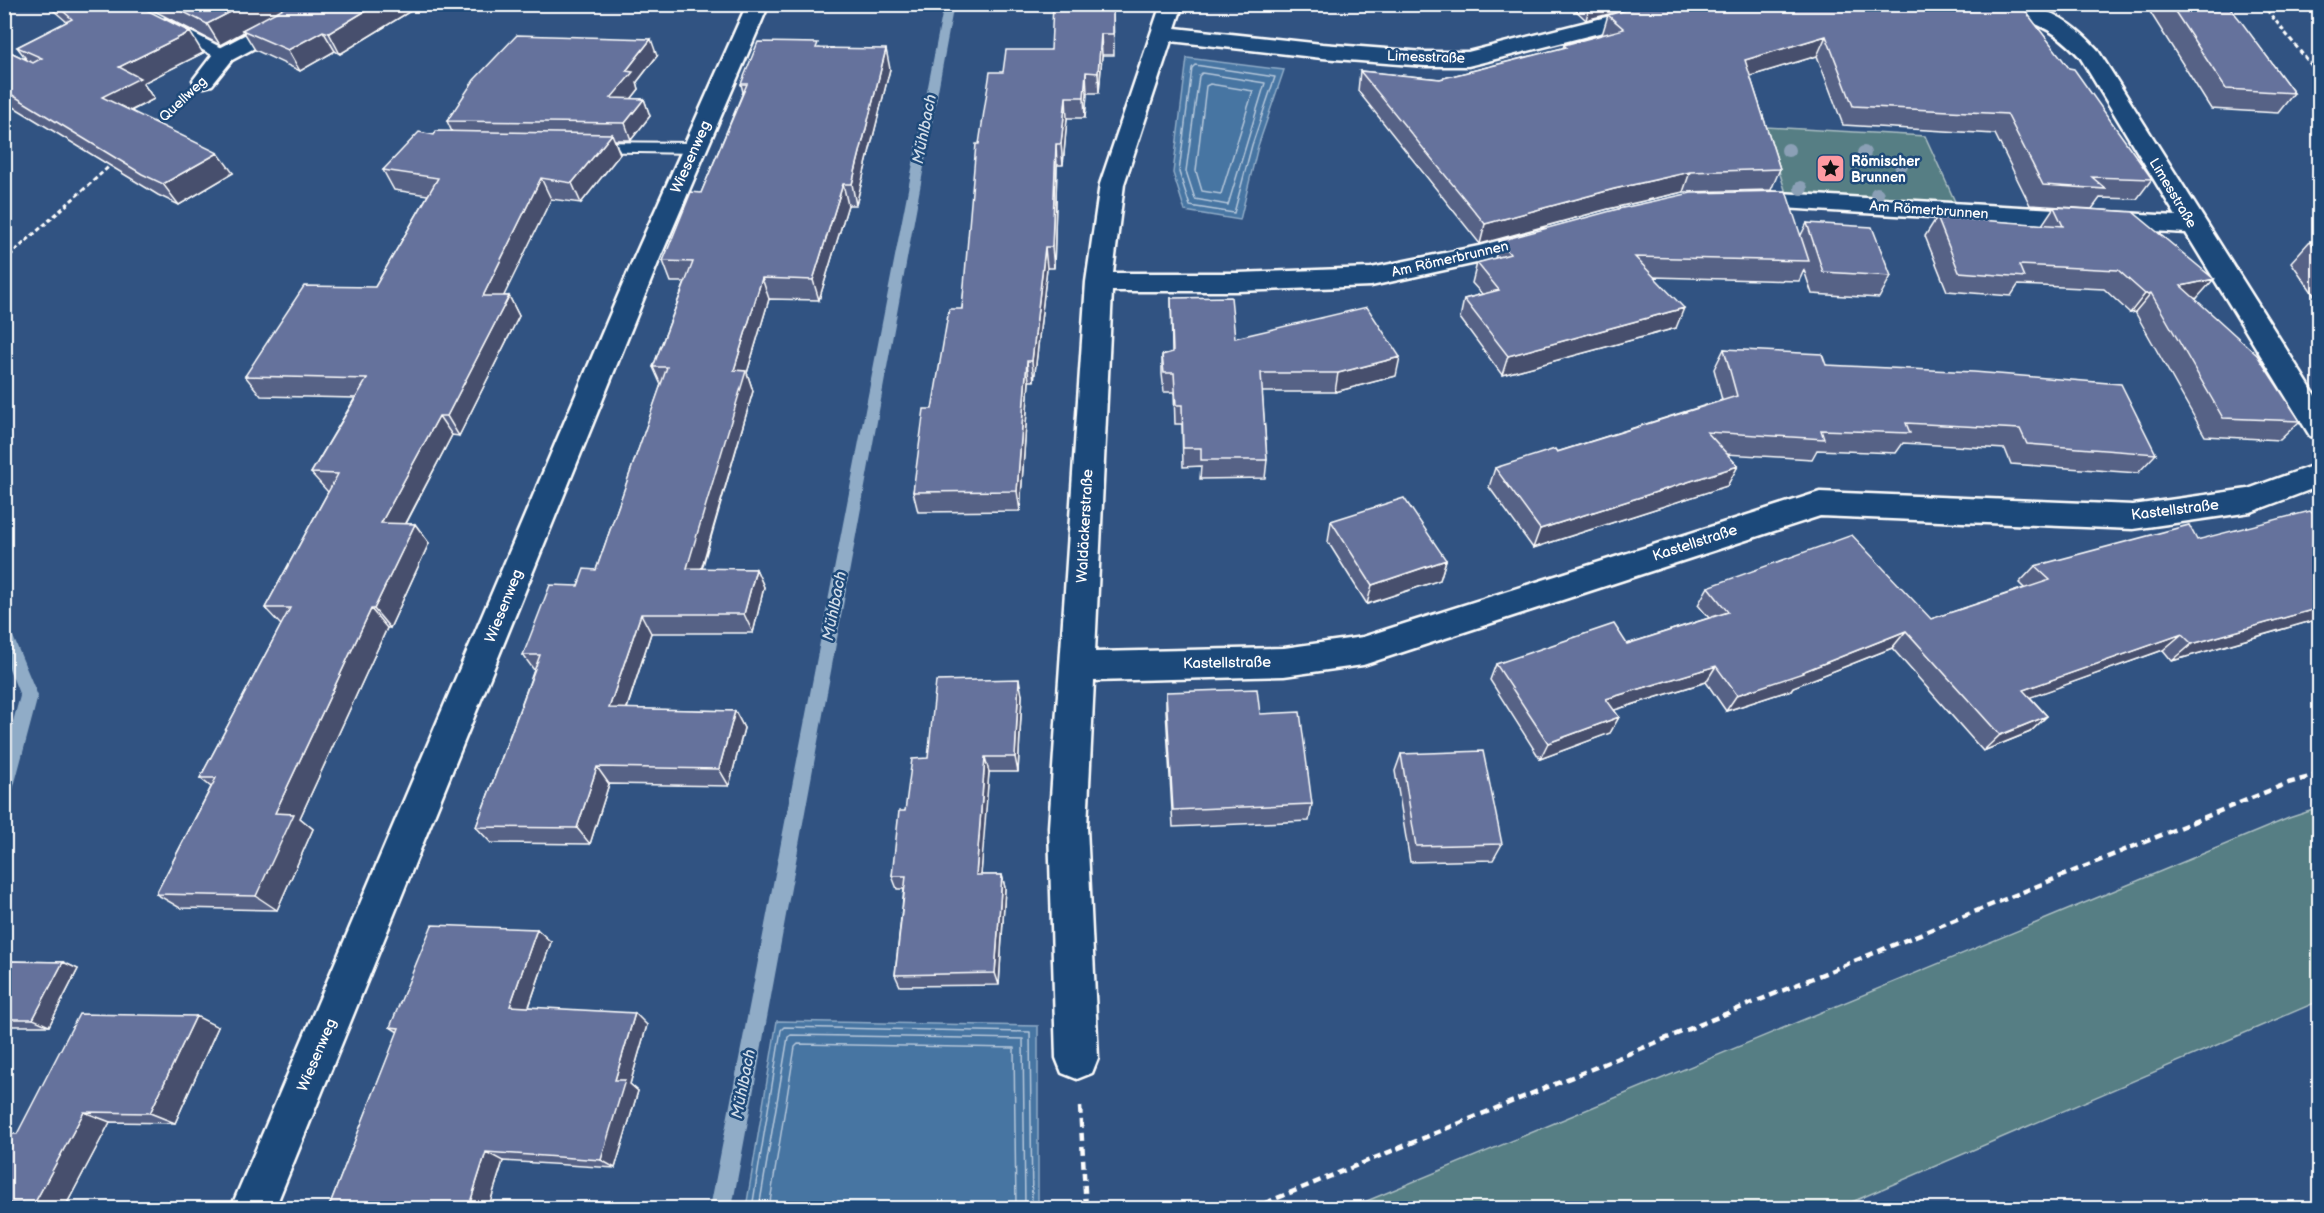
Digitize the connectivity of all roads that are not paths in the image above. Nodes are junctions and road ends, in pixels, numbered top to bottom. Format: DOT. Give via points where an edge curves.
graph roads {
  1 [pos="320,4"];
  2 [pos="758,4"];
  3 [pos="1686,4"];
  4 [pos="1989,4"];
  5 [pos="146,15"];
  6 [pos="1167,19"];
  7 [pos="224,55"];
  8 [pos="204,80"];
  9 [pos="565,147"];
  10 [pos="695,148"];
  11 [pos="1726,200"];
  12 [pos="2192,225"];
  13 [pos="1562,231"];
  14 [pos="1099,282"];
  15 [pos="2319,428"];
  16 [pos="2319,474"];
  17 [pos="1077,667"];
  18 [pos="1077,1058"];
  19 [pos="253,1209"];
  1 -- 7 [label="street, Quellweg"];
  2 -- 10 [label="street, Wiesenweg"];
  3 -- 6 [label="street, Limesstraße" via="1468,59 1322,51"];
  4 -- 12 [label="street, Limesstraße" via="2044,16 2075,36"];
  5 -- 7 [label="lane"];
  6 -- 14 [label="street, Waldäckerstraße" via="1112,184"];
  7 -- 8 [label="street, Quellweg"];
  9 -- 10 [label="lane"];
  10 -- 19 [label="street, Wiesenweg"];
  11 -- 12 [label="street, Am Römerbrunnen"];
  12 -- 15 [label="street, Limesstraße"];
  13 -- 14 [label="street, Am Römerbrunnen" via="1481,254 1371,277"];
  14 -- 17 [label="street, Waldäckerstraße"];
  16 -- 17 [label="street, Kastellstraße" via="2251,500 2133,517 1820,504 1363,651 1284,662"];
  17 -- 18 [label="street, Waldäckerstraße" via="1068,827"];
}
